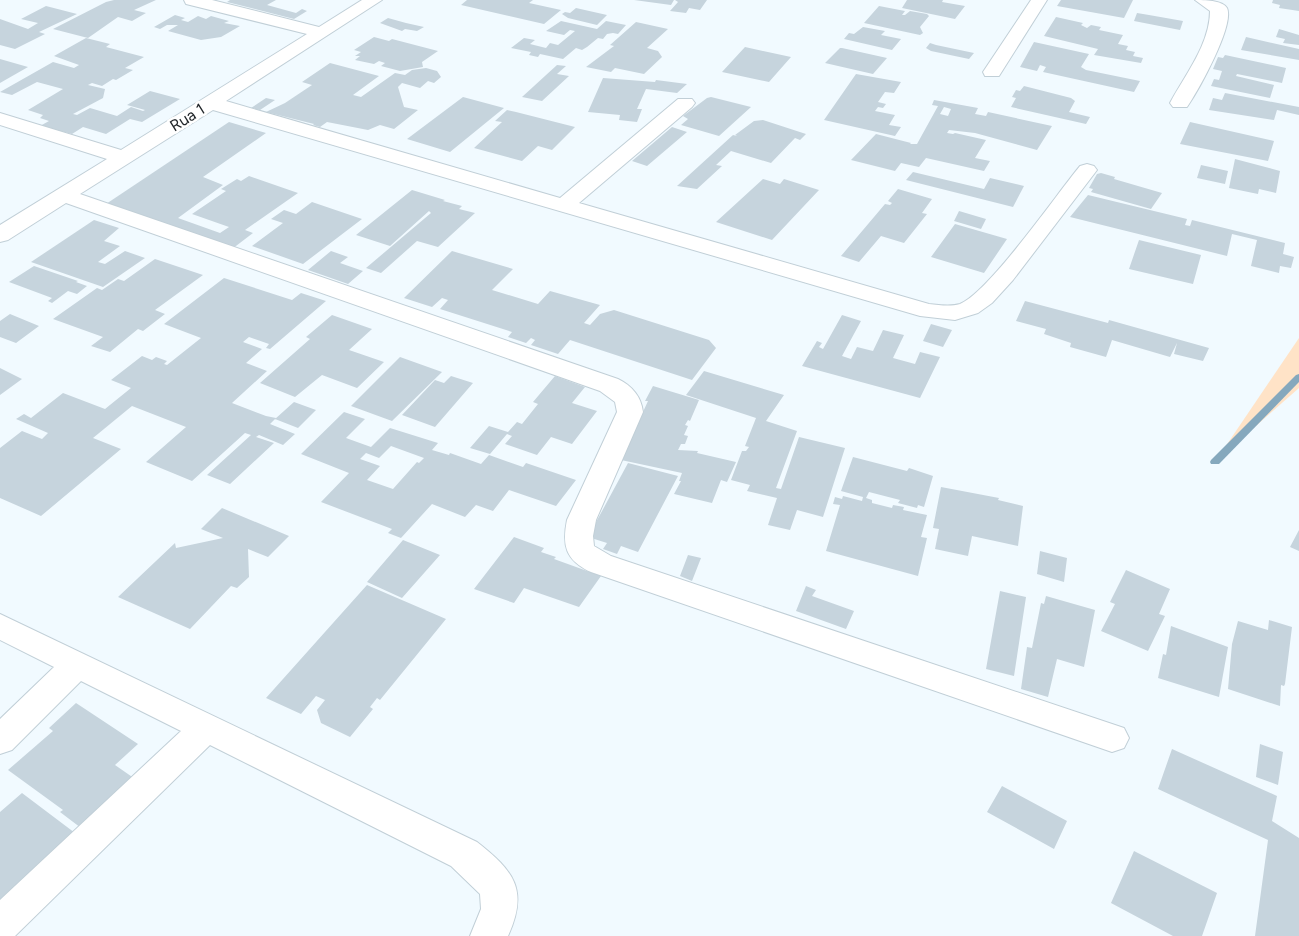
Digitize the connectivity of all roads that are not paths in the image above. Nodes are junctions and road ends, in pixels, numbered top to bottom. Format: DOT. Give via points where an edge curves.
graph roads {
  1 [pos="192,0"];
  2 [pos="374,0"];
  3 [pos="1040,0"];
  4 [pos="1203,0"];
  5 [pos="322,33"];
  6 [pos="992,72"];
  7 [pos="210,103"];
  8 [pos="685,103"];
  9 [pos="1180,103"];
  10 [pos="0,119"];
  11 [pos="122,157"];
  12 [pos="1088,170"];
  13 [pos="63,195"];
  14 [pos="564,204"];
  15 [pos="0,235"];
  16 [pos="0,626"];
  17 [pos="78,664"];
  18 [pos="207,727"];
  19 [pos="1112,738"];
  20 [pos="0,740"];
  21 [pos="0,925"];
  22 [pos="488,936"];
  1 -- 5 [label="street"];
  2 -- 5 [label="street, Rua 1"];
  3 -- 6 [label="street"];
  4 -- 9 [label="street" via="1219,9 1221,18"];
  5 -- 7 [label="street, Rua 1"];
  7 -- 11 [label="street, Rua 1"];
  7 -- 14 [label="street"];
  8 -- 14 [label="street"];
  10 -- 11 [label="street"];
  11 -- 13 [label="street, Rua 1"];
  12 -- 14 [label="street" via="1006,275 984,298 970,308 948,314"];
  13 -- 15 [label="street, Rua 1"];
  13 -- 19 [label="street" via="612,387 626,398 630,412 580,522 578,539 581,550 588,557"];
  16 -- 17 [label="street"];
  17 -- 18 [label="street"];
  17 -- 20 [label="street"];
  18 -- 21 [label="street"];
  18 -- 22 [label="street" via="464,854 494,880 497,888 500,907"];
}
